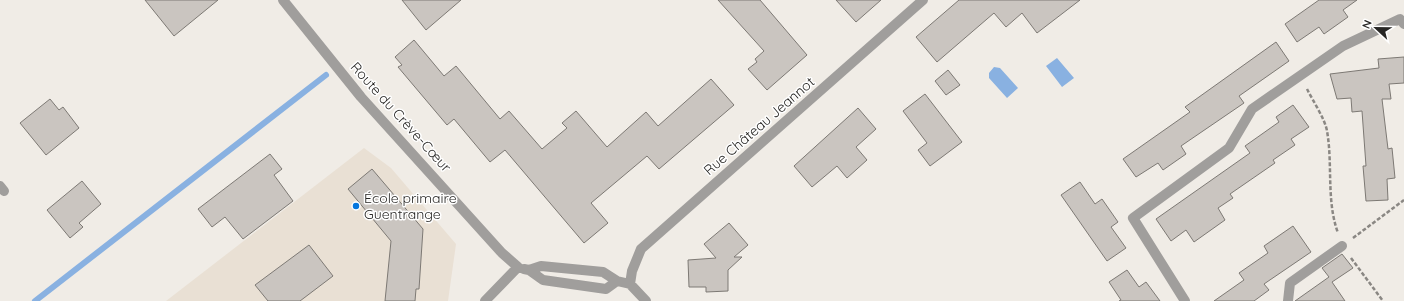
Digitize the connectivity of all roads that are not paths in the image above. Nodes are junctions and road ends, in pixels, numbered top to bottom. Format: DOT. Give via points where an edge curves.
graph roads {
  1 [pos="283,0"];
  2 [pos="923,0"];
  3 [pos="1404,24"];
  4 [pos="1342,246"];
  5 [pos="518,267"];
  6 [pos="529,270"];
  7 [pos="617,281"];
  8 [pos="630,284"];
  9 [pos="485,301"];
  10 [pos="646,301"];
  11 [pos="1185,301"];
  12 [pos="1288,301"];
  1 -- 5 [label="street, Route du Crève-Cœur" via="361,96 502,253"];
  2 -- 8 [label="street, Rue Château Jeannot" via="641,249"];
  3 -- 11 [label="street" via="1400,19 1343,46 1252,109 1229,148 1132,218"];
  4 -- 12 [label="street" via="1290,283"];
  5 -- 6 [label="street"];
  5 -- 9 [label="street"];
  6 -- 7 [label="street" via="541,266 603,272"];
  6 -- 7 [label="street" via="543,280 606,289"];
  7 -- 8 [label="street"];
  8 -- 10 [label="street"];
}
